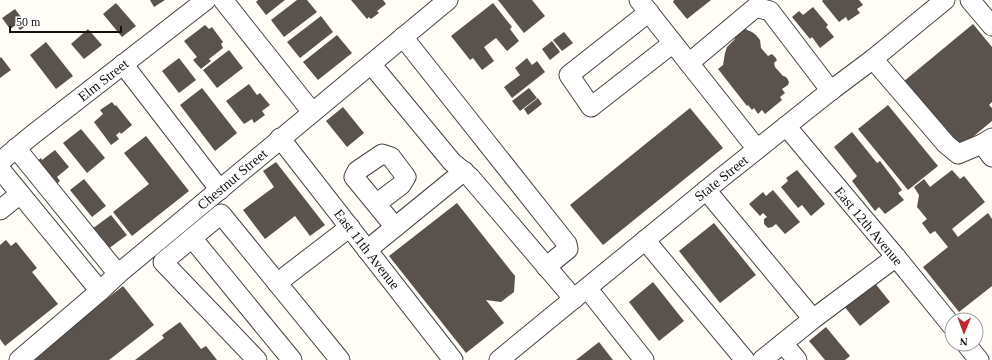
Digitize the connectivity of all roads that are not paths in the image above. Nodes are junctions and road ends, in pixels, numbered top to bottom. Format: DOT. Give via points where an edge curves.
graph roads {
  1 [pos="206,0"];
  2 [pos="223,0"];
  3 [pos="448,0"];
  4 [pos="945,0"];
  5 [pos="970,0"];
  6 [pos="777,5"];
  7 [pos="644,6"];
  8 [pos="992,26"];
  9 [pos="403,37"];
  10 [pos="673,43"];
  11 [pos="873,59"];
  12 [pos="689,62"];
  13 [pos="123,64"];
  14 [pos="371,64"];
  15 [pos="830,91"];
  16 [pos="312,112"];
  17 [pos="786,126"];
  18 [pos="280,138"];
  19 [pos="989,146"];
  20 [pos="16,148"];
  21 [pos="757,149"];
  22 [pos="0,162"];
  23 [pos="0,169"];
  24 [pos="464,171"];
  25 [pos="220,190"];
  26 [pos="706,190"];
  27 [pos="20,194"];
  28 [pos="376,204"];
  29 [pos="0,210"];
  30 [pos="395,227"];
  31 [pos="350,228"];
  32 [pos="192,238"];
  33 [pos="645,240"];
  34 [pos="367,250"];
  35 [pos="896,257"];
  36 [pos="546,267"];
  37 [pos="118,274"];
  38 [pos="277,283"];
  39 [pos="100,291"];
  40 [pos="580,294"];
  41 [pos="944,316"];
  42 [pos="812,319"];
  43 [pos="783,343"];
  44 [pos="973,352"];
  45 [pos="19,360"];
  46 [pos="257,360"];
  47 [pos="292,360"];
  48 [pos="340,360"];
  49 [pos="453,360"];
  50 [pos="499,360"];
  51 [pos="644,360"];
  52 [pos="745,360"];
  53 [pos="762,360"];
  54 [pos="797,360"];
  55 [pos="980,360"];
  1 -- 13 [label="street, Elm Street"];
  2 -- 16 [label="street"];
  3 -- 9 [label="street, Chestnut Street"];
  4 -- 11 [label="street, State Street"];
  5 -- 8 [label="street"];
  6 -- 12 [label="street" via="756,7"];
  6 -- 15 [label="street"];
  7 -- 10 [label="street"];
  7 -- 10 [label="street" via="569,75 591,107"];
  9 -- 14 [label="street, Chestnut Street"];
  9 -- 36 [label="street" via="567,244 568,249"];
  10 -- 12 [label="street"];
  11 -- 15 [label="street, State Street"];
  11 -- 19 [label="street" via="946,144 958,154"];
  12 -- 21 [label="street"];
  13 -- 20 [label="street, Elm Street"];
  13 -- 25 [label="street"];
  14 -- 16 [label="street, Chestnut Street"];
  14 -- 24 [label="street" via="452,162"];
  15 -- 17 [label="street, State Street"];
  16 -- 18 [label="street, Chestnut Street"];
  17 -- 21 [label="street, State Street"];
  17 -- 35 [label="street, East 12th Avenue"];
  18 -- 25 [label="street, Chestnut Street"];
  18 -- 31 [label="street, East 11th Avenue"];
  20 -- 22 [label="street, Elm Street"];
  20 -- 37 [label="street"];
  21 -- 26 [label="street, State Street"];
  23 -- 27 [label="street"];
  24 -- 30 [label="street"];
  24 -- 36 [label="street"];
  25 -- 37 [label="street, Chestnut Street"];
  26 -- 33 [label="street, State Street"];
  26 -- 42 [label="street"];
  27 -- 29 [label="street"];
  27 -- 39 [label="street"];
  28 -- 30 [label="street"];
  30 -- 34 [label="street"];
  31 -- 34 [label="street, East 11th Avenue"];
  31 -- 38 [label="street"];
  32 -- 38 [label="street" via="221,214"];
  32 -- 46 [label="street" via="163,262"];
  32 -- 47 [label="street"];
  33 -- 40 [label="street, State Street"];
  33 -- 52 [label="street"];
  34 -- 49 [label="street, East 11th Avenue"];
  35 -- 41 [label="street, East 12th Avenue"];
  35 -- 42 [label="street"];
  36 -- 40 [label="street"];
  37 -- 39 [label="street, Chestnut Street"];
  38 -- 48 [label="street"];
  39 -- 45 [label="street, Chestnut Street"];
  40 -- 50 [label="street, State Street"];
  40 -- 51 [label="street"];
  42 -- 43 [label="street"];
  43 -- 53 [label="street"];
  43 -- 54 [label="street"];
  44 -- 55 [label="street"];
}
